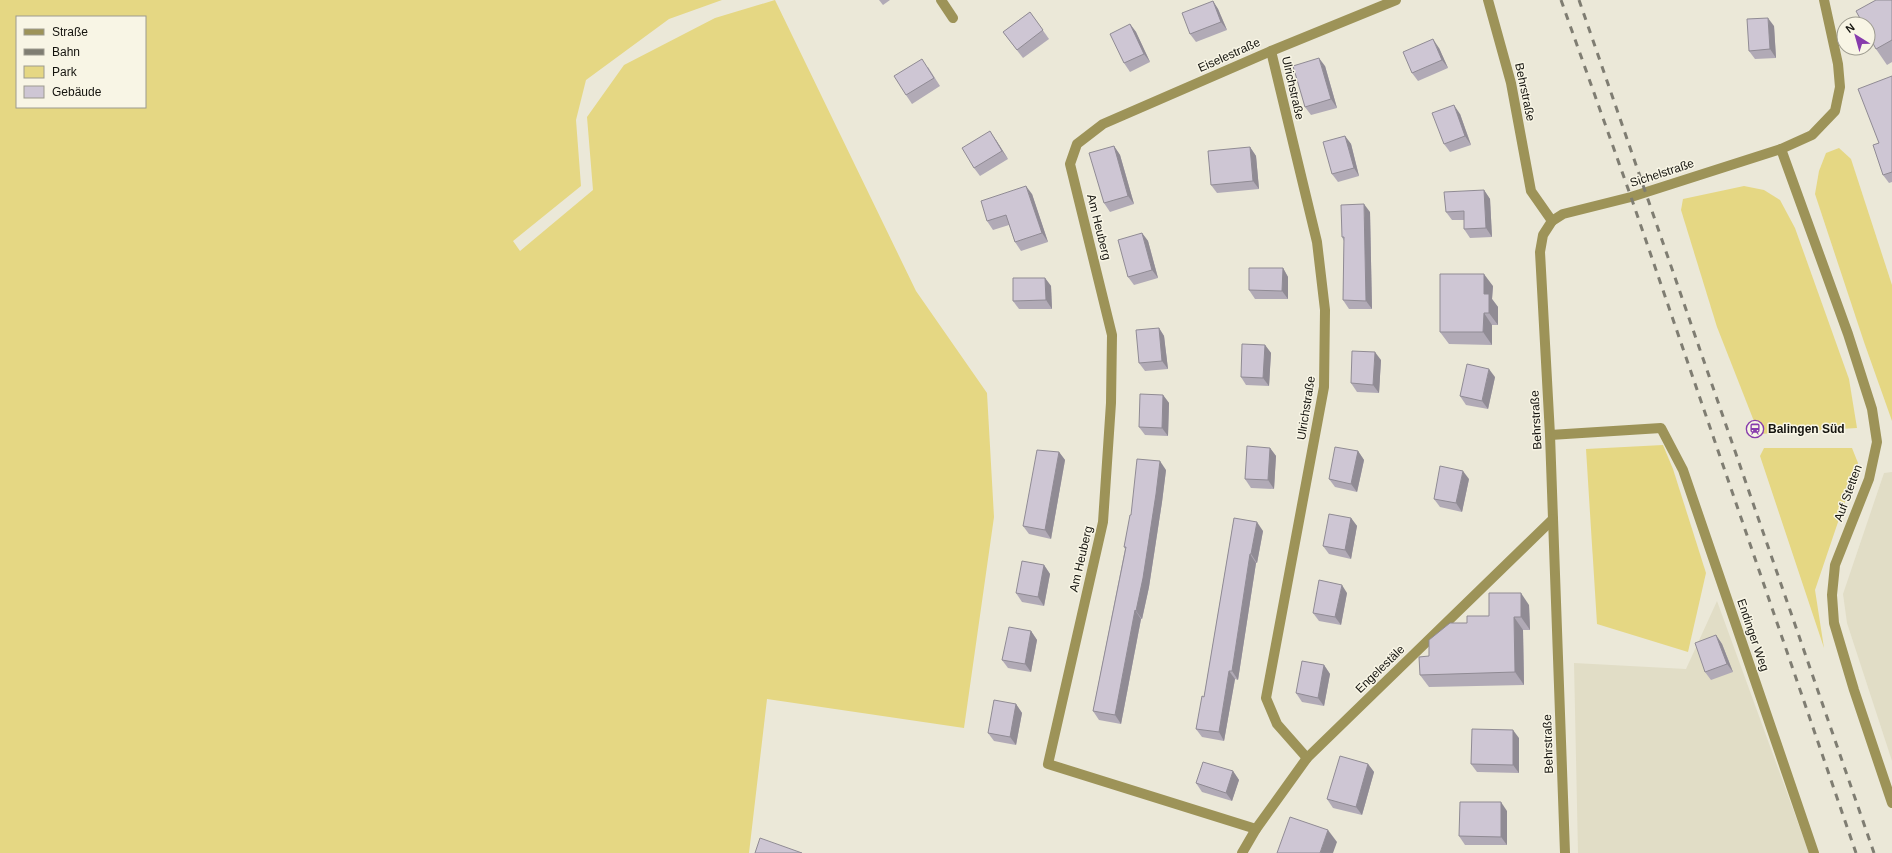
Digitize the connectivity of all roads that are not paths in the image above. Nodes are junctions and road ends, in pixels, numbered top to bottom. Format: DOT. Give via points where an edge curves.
graph roads {
  1 [pos="941,0"];
  2 [pos="1396,0"];
  3 [pos="1488,0"];
  4 [pos="1824,0"];
  5 [pos="953,18"];
  6 [pos="1271,51"];
  7 [pos="1077,144"];
  8 [pos="1781,149"];
  9 [pos="1552,221"];
  10 [pos="1550,435"];
  11 [pos="1553,519"];
  12 [pos="1307,758"];
  13 [pos="1892,803"];
  14 [pos="1256,829"];
  15 [pos="1242,853"];
  16 [pos="1565,853"];
  17 [pos="1814,853"];
  1 -- 5 [label="street"];
  2 -- 6 [label="street, Eiselestraße"];
  3 -- 9 [label="street, Behrstraße" via="1511,83 1531,191"];
  4 -- 8 [label="street, Sichelstraße" via="1838,64 1840,87 1835,111 1812,135"];
  6 -- 7 [label="street, Eiselestraße" via="1103,124"];
  6 -- 12 [label="street, Ulrichstraße" via="1317,242 1325,310 1324,387 1266,698 1277,724"];
  7 -- 14 [label="street, Am Heuberg" via="1070,164 1112,335 1111,403 1103,522 1048,764"];
  8 -- 9 [label="street, Sichelstraße" via="1631,197 1563,214"];
  8 -- 13 [label="street, Auf Stetten" via="1848,334 1872,409 1877,442 1869,480 1835,565 1832,595 1834,623"];
  9 -- 10 [label="street, Behrstraße" via="1543,235 1540,252"];
  10 -- 11 [label="street, Behrstraße"];
  10 -- 17 [label="street, Endinger Weg" via="1661,428 1683,470"];
  11 -- 12 [label="street, Engelestäle"];
  11 -- 16 [label="street, Behrstraße"];
  12 -- 14 [label="street, Engelestäle"];
  14 -- 15 [label="street, Engelestäle"];
}
